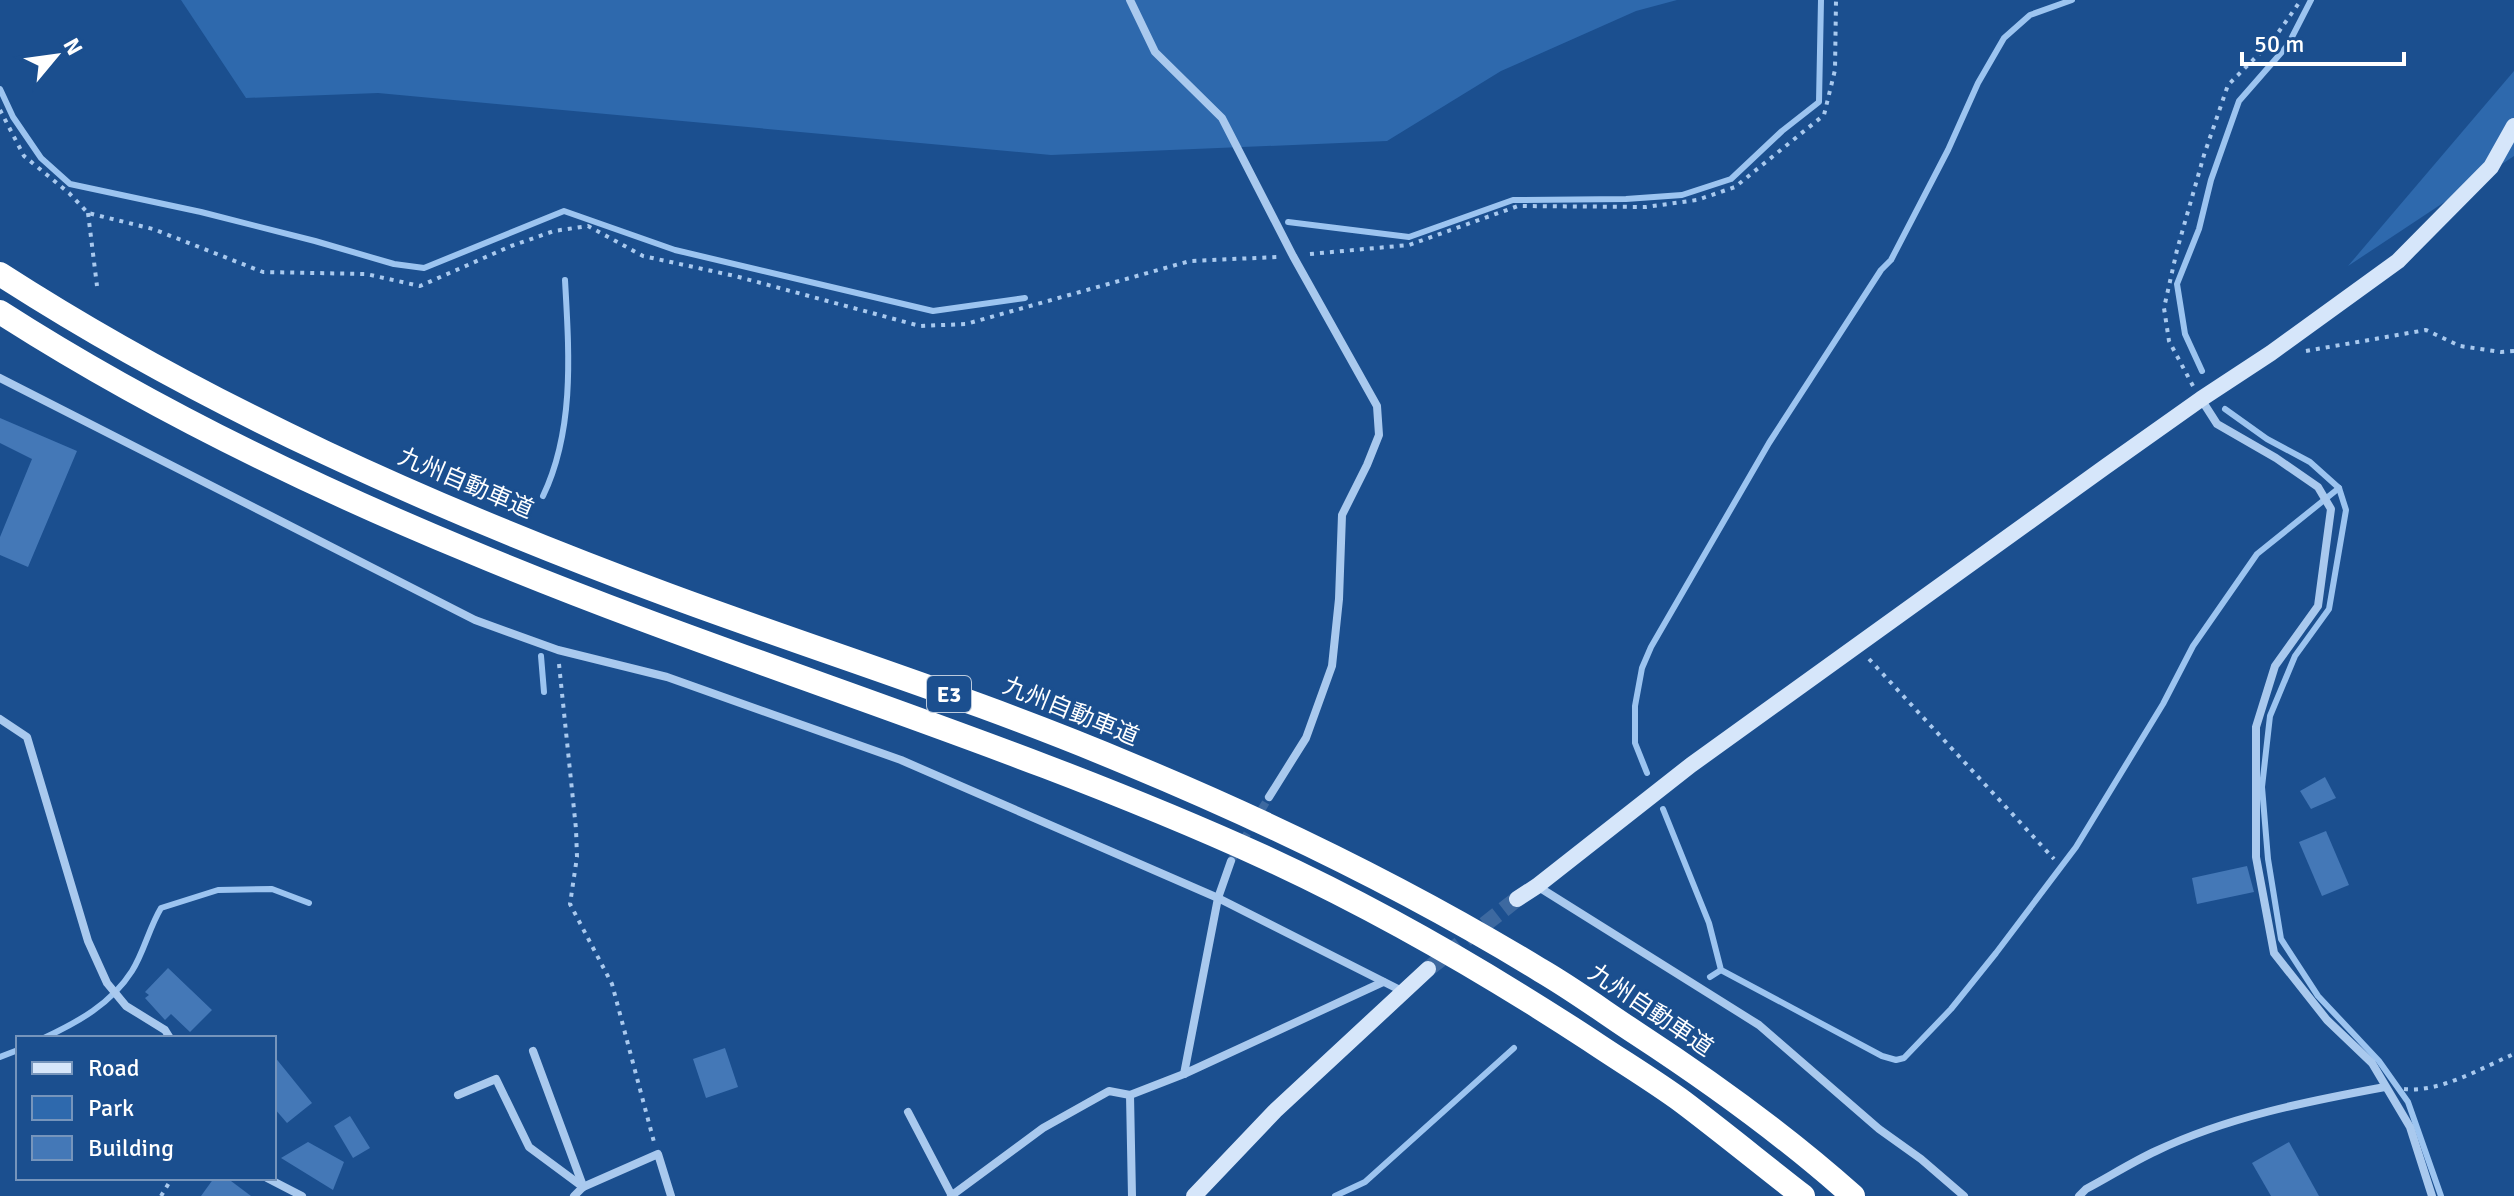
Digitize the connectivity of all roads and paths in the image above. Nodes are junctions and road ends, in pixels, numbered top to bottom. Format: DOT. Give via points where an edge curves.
graph roads {
  1 [pos="1130,0"];
  2 [pos="1836,0"];
  3 [pos="2301,0"];
  4 [pos="0,110"];
  5 [pos="2514,126"];
  6 [pos="88,213"];
  7 [pos="1293,256"];
  8 [pos="0,274"];
  9 [pos="97,286"];
  10 [pos="0,312"];
  11 [pos="2514,351"];
  12 [pos="2271,353"];
  13 [pos="0,378"];
  14 [pos="2201,399"];
  15 [pos="1856,646"];
  16 [pos="558,650"];
  17 [pos="0,719"];
  18 [pos="1269,797"];
  19 [pos="2054,859"];
  20 [pos="1231,861"];
  21 [pos="1537,886"];
  22 [pos="1218,898"];
  23 [pos="1517,899"];
  24 [pos="1428,969"];
  25 [pos="1383,982"];
  26 [pos="1402,991"];
  27 [pos="169,1036"];
  28 [pos="533,1051"];
  29 [pos="2514,1054"];
  30 [pos="1184,1074"];
  31 [pos="2385,1087"];
  32 [pos="2416,1091"];
  33 [pos="458,1095"];
  34 [pos="1130,1095"];
  35 [pos="908,1112"];
  36 [pos="658,1154"];
  37 [pos="271,1180"];
  38 [pos="583,1187"];
  39 [pos="302,1196"];
  40 [pos="574,1196"];
  41 [pos="671,1196"];
  42 [pos="952,1196"];
  43 [pos="1132,1196"];
  44 [pos="1194,1196"];
  45 [pos="1803,1196"];
  46 [pos="1853,1196"];
  47 [pos="1964,1196"];
  48 [pos="2079,1196"];
  49 [pos="2432,1196"];
  1 -- 7 [label="street" via="1155,52 1222,118"];
  2 -- 7 [label="path" via="1835,70 1824,115 1735,187 1697,200 1646,207 1518,206 1409,245"];
  3 -- 14 [label="path" via="2273,40 2228,85 2177,250 2164,308 2169,341"];
  4 -- 6 [label="path" via="24,156"];
  5 -- 12 [label="street" via="2491,167 2398,261"];
  6 -- 7 [label="path" via="153,229 263,272 366,274 420,286 525,241 588,226 643,256 920,326 966,324 1190,261"];
  6 -- 9 [label="path"];
  7 -- 18 [label="street" via="1377,406 1379,435 1342,515 1332,666 1306,738"];
  8 -- 46 [label="highway, 九州自動車道 / E3" via="203,394 324,453 666,594 1126,762 1282,830 1542,971 1699,1075"];
  10 -- 45 [label="highway, E3" via="189,421 311,483 443,540 1114,792 1267,858 1403,926 1526,998 1679,1100"];
  11 -- 12 [label="path" via="2460,346 2426,330 2321,351"];
  12 -- 14 [label="street"];
  13 -- 16 [label="street" via="475,620"];
  14 -- 15 [label="street"];
  14 -- 31 [label="street" via="2217,424 2318,487 2331,509 2318,606 2275,666 2256,727 2256,857 2274,953 2327,1020 2372,1063"];
  15 -- 19 [label="path"];
  15 -- 21 [label="street" via="1691,765"];
  16 -- 22 [label="street" via="667,677 901,760"];
  16 -- 36 [label="path" via="576,829 570,904 612,984"];
  17 -- 27 [label="street" via="27,737 88,941 107,983 126,1006"];
  20 -- 22 [label="street"];
  21 -- 23 [label="street"];
  21 -- 47 [label="street" via="1759,1025"];
  22 -- 25 [label="street"];
  22 -- 30 [label="street"];
  24 -- 26 [label="street"];
  25 -- 26 [label="street"];
  25 -- 30 [label="street"];
  26 -- 44 [label="street"];
  28 -- 38 [label="street"];
  29 -- 32 [label="path"];
  30 -- 34 [label="street"];
  31 -- 48 [label="street" via="2225,1125 2157,1150"];
  31 -- 49 [label="street" via="2410,1127"];
  33 -- 38 [label="street" via="496,1079 529,1147"];
  34 -- 42 [label="street" via="1109,1091 1043,1128"];
  34 -- 43 [label="street"];
  35 -- 42 [label="street"];
  36 -- 38 [label="street"];
  36 -- 41 [label="street"];
  37 -- 39 [label="street"];
  38 -- 40 [label="street"];
}
